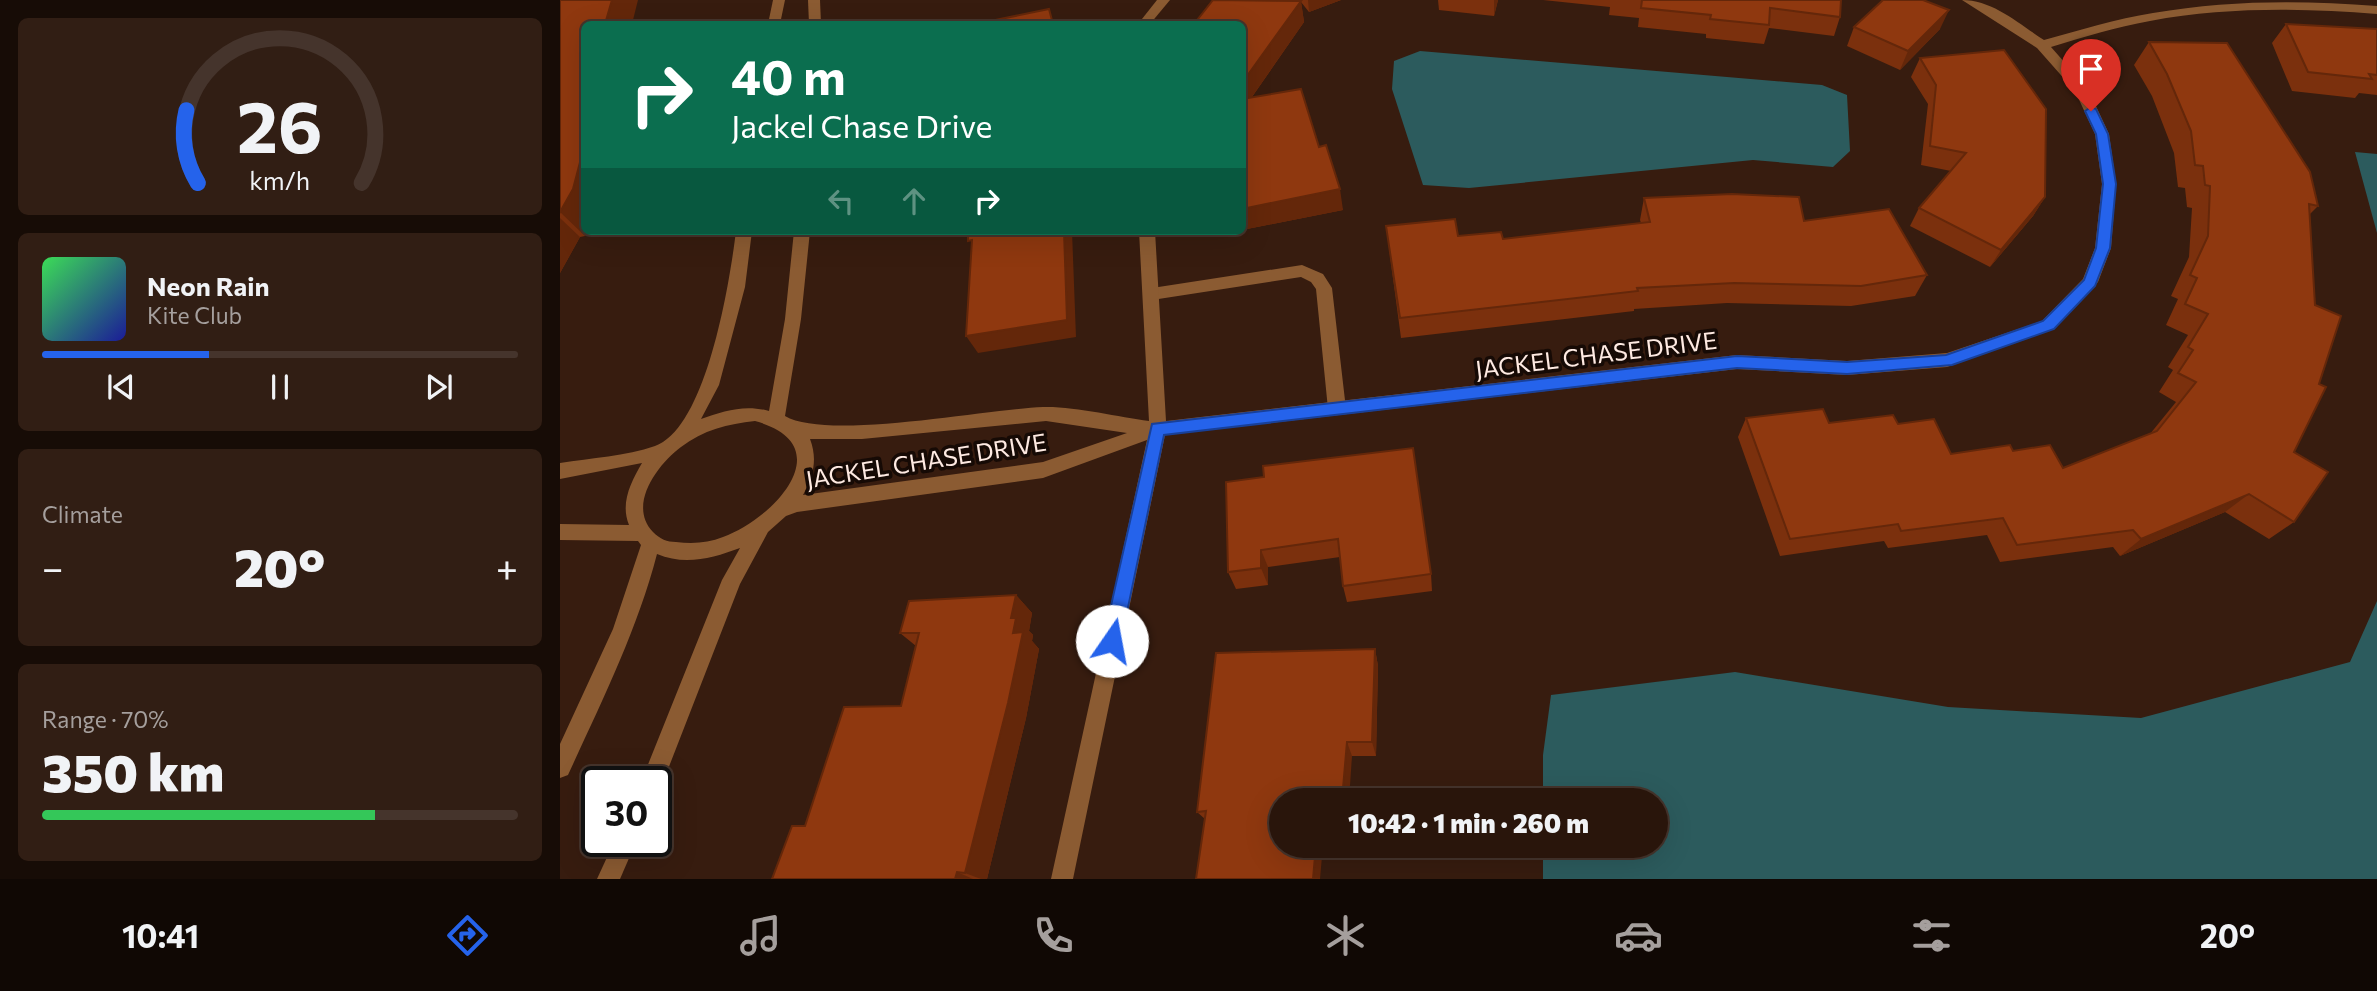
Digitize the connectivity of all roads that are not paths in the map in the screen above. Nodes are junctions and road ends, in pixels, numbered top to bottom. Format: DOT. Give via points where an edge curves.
graph roads {
  1 [pos="779,0"];
  2 [pos="814,0"];
  3 [pos="1164,0"];
  4 [pos="1968,0"];
  5 [pos="2377,10"];
  6 [pos="775,21"];
  7 [pos="814,21"];
  8 [pos="1146,21"];
  9 [pos="2042,45"];
  10 [pos="744,235"];
  11 [pos="802,235"];
  12 [pos="1147,235"];
  13 [pos="1153,294"];
  14 [pos="1337,409"];
  15 [pos="776,417"];
  16 [pos="794,427"];
  17 [pos="1158,429"];
  18 [pos="683,435"];
  19 [pos="661,453"];
  20 [pos="560,471"];
  21 [pos="781,510"];
  22 [pos="762,526"];
  23 [pos="560,532"];
  24 [pos="645,538"];
  25 [pos="658,766"];
  26 [pos="560,767"];
  27 [pos="618,857"];
  28 [pos="608,879"];
  29 [pos="1062,879"];
  1 -- 6 [label="street"];
  2 -- 7 [label="street"];
  3 -- 8 [label="street"];
  4 -- 9 [label="street, JACKEL CHASE DRIVE"];
  5 -- 9 [label="street" via="2278,5 2212,9 2119,23"];
  9 -- 14 [label="street, JACKEL CHASE DRIVE" via="2081,89 2102,134 2109,184 2103,248 2090,282 2049,325 1947,360 1847,368 1737,362"];
  10 -- 18 [label="street" via="737,287 711,385"];
  11 -- 15 [label="street"];
  12 -- 13 [label="street"];
  13 -- 14 [label="street" via="1302,271 1317,278 1324,288"];
  13 -- 17 [label="street"];
  14 -- 17 [label="street, JACKEL CHASE DRIVE"];
  15 -- 16 [label="street"];
  15 -- 18 [label="street" via="732,415"];
  16 -- 17 [label="street, JACKEL CHASE DRIVE" via="814,432 862,432 1046,414"];
  16 -- 21 [label="street" via="807,455 804,473"];
  17 -- 21 [label="street, JACKEL CHASE DRIVE" via="1043,470 795,504"];
  17 -- 29 [label="street"];
  18 -- 19 [label="street"];
  19 -- 20 [label="street"];
  19 -- 24 [label="street" via="644,473 635,494 633,515"];
  21 -- 22 [label="street"];
  22 -- 24 [label="street" via="715,548 690,552 668,550"];
  22 -- 25 [label="street" via="732,580"];
  23 -- 24 [label="street"];
  24 -- 26 [label="street" via="629,613"];
  27 -- 28 [label="street"];
}
